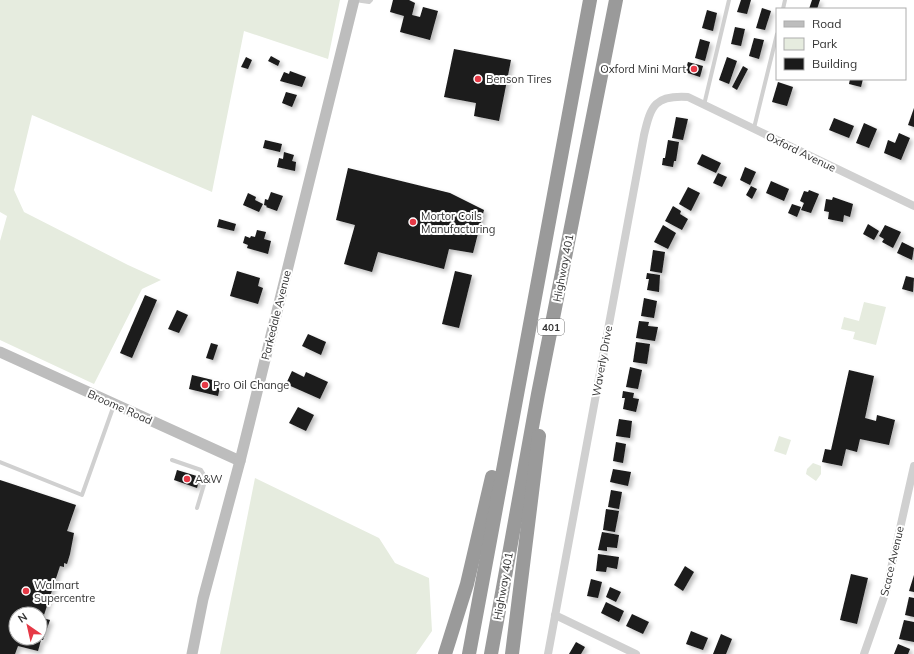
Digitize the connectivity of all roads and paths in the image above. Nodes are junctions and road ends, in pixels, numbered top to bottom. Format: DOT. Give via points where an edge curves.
graph roads {
  1 [pos="354,0"];
  2 [pos="371,0"];
  3 [pos="590,0"];
  4 [pos="616,0"];
  5 [pos="729,0"];
  6 [pos="776,38"];
  7 [pos="688,97"];
  8 [pos="704,104"];
  9 [pos="754,129"];
  10 [pos="914,206"];
  11 [pos="0,352"];
  12 [pos="538,394"];
  13 [pos="114,404"];
  14 [pos="508,436"];
  15 [pos="172,460"];
  16 [pos="240,461"];
  17 [pos="0,462"];
  18 [pos="914,466"];
  19 [pos="196,508"];
  20 [pos="555,615"];
  21 [pos="192,654"];
  22 [pos="445,654"];
  23 [pos="468,654"];
  24 [pos="491,654"];
  25 [pos="512,654"];
  26 [pos="548,654"];
  27 [pos="636,654"];
  28 [pos="864,654"];
  1 -- 2 [label="lane"];
  1 -- 16 [label="main road, Parkedale Avenue"];
  3 -- 14 [label="highway, Highway 401 / 401"];
  4 -- 12 [label="highway, Highway 401 / 401"];
  5 -- 8 [label="lane"];
  6 -- 9 [label="lane"];
  7 -- 8 [label="street, Oxford Avenue"];
  7 -- 20 [label="street, Waverly Drive" via="671,96 658,102 648,116"];
  8 -- 9 [label="street, Oxford Avenue"];
  9 -- 10 [label="street, Oxford Avenue"];
  11 -- 13 [label="main road, Broome Road"];
  12 -- 24 [label="highway, Highway 401 / 401"];
  12 -- 25 [label="highway" via="541,419"];
  13 -- 16 [label="main road, Broome Road"];
  13 -- 17 [label="lane" via="82,495"];
  14 -- 22 [label="highway" via="496,459 466,584"];
  14 -- 23 [label="highway, Highway 401 / 401"];
  15 -- 19 [label="lane" via="202,470 206,478"];
  16 -- 21 [label="main road, Parkedale Avenue" via="203,599"];
  18 -- 28 [label="street, Scace Avenue" via="886,591"];
  20 -- 26 [label="street, Waverly Drive"];
  20 -- 27 [label="street"];
}
